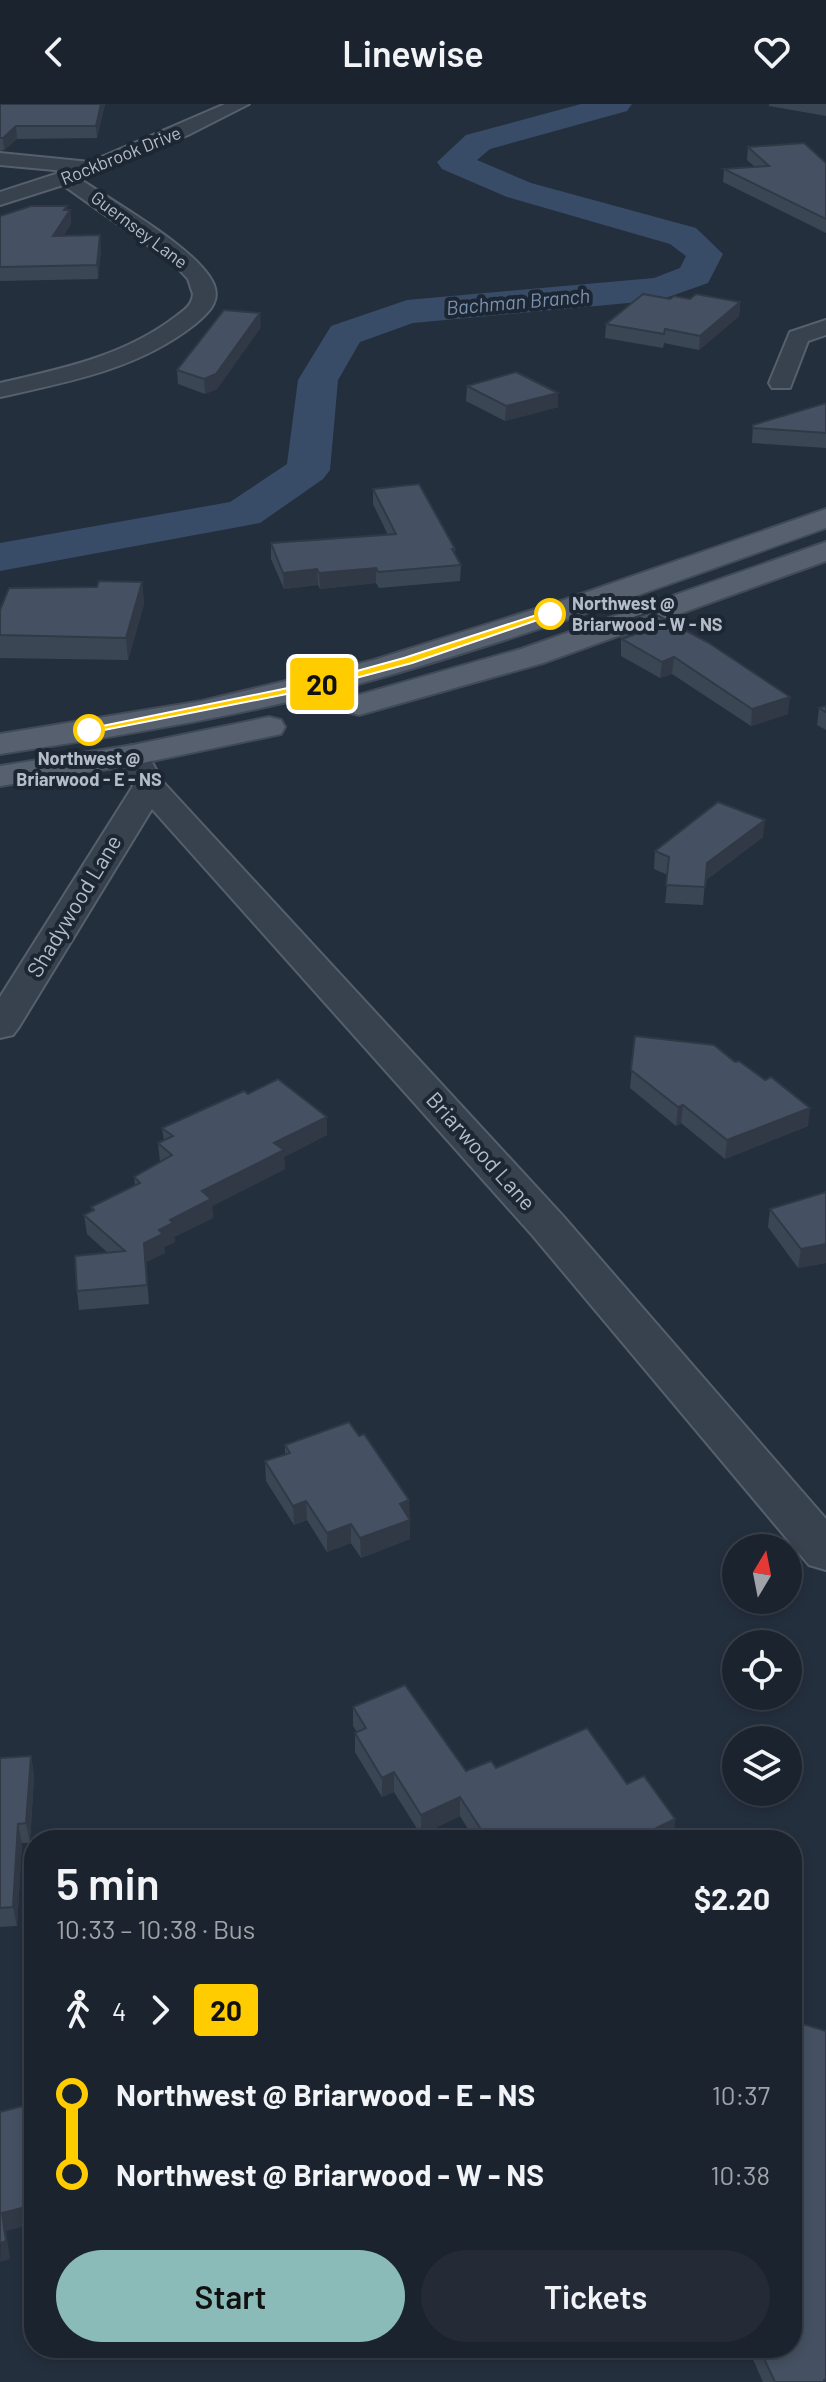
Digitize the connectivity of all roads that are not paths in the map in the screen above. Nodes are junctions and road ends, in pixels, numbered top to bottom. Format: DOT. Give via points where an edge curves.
graph roads {
  1 [pos="240,104"];
  2 [pos="0,159"];
  3 [pos="92,167"];
  4 [pos="67,179"];
  5 [pos="0,199"];
  6 [pos="826,327"];
  7 [pos="781,383"];
  8 [pos="0,390"];
  9 [pos="826,518"];
  10 [pos="785,533"];
  11 [pos="824,551"];
  12 [pos="0,744"];
  13 [pos="133,755"];
  14 [pos="0,776"];
  15 [pos="0,1027"];
  16 [pos="826,1552"];
  1 -- 3 [label="street, Rockbrook Drive"];
  2 -- 3 [label="street"];
  3 -- 4 [label="street, Rockbrook Drive"];
  4 -- 5 [label="street, Rockbrook Drive"];
  4 -- 8 [label="street, Guernsey Lane" via="181,258 196,273 204,299 169,334 129,352"];
  6 -- 7 [label="street" via="798,337"];
  9 -- 10 [label="main road"];
  10 -- 11 [label="main road"];
  10 -- 13 [label="main road" via="508,630 291,691"];
  11 -- 13 [label="main road" via="532,656 304,719"];
  12 -- 13 [label="main road"];
  13 -- 14 [label="main road"];
  13 -- 15 [label="street, Shadywood Lane"];
  13 -- 16 [label="street, Briarwood Lane" via="548,1226"];
}
